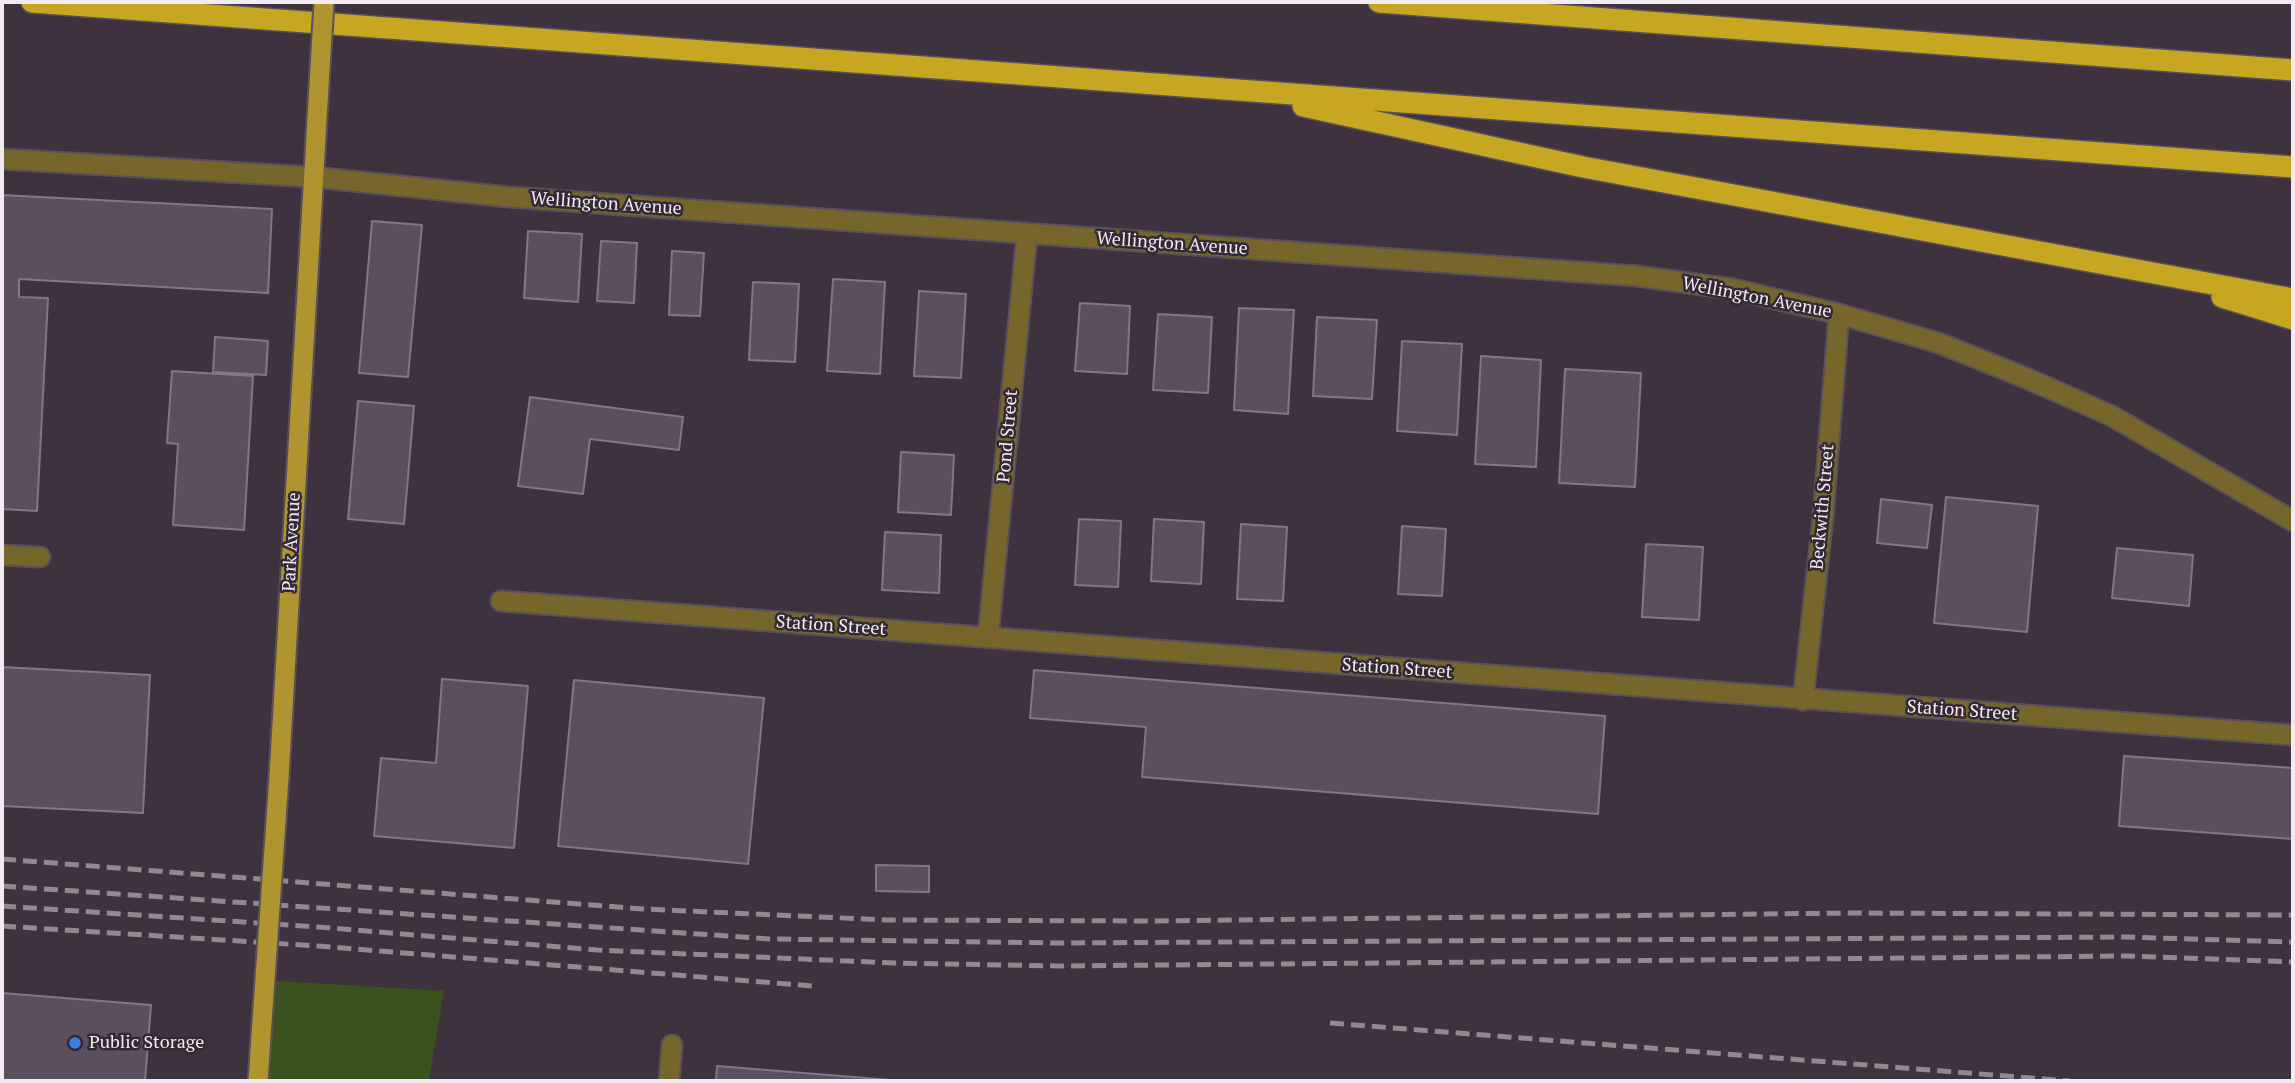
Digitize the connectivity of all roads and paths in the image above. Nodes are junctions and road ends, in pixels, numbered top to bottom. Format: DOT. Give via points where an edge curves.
graph roads {
  1 [pos="32,2"];
  2 [pos="324,2"];
  3 [pos="1378,2"];
  4 [pos="2293,70"];
  5 [pos="1228,90"];
  6 [pos="2,159"];
  7 [pos="2293,167"];
  8 [pos="313,177"];
  9 [pos="1027,234"];
  10 [pos="2157,276"];
  11 [pos="2293,299"];
  12 [pos="1839,314"];
  13 [pos="2293,319"];
  14 [pos="2293,521"];
  15 [pos="2,555"];
  16 [pos="40,557"];
  17 [pos="500,601"];
  18 [pos="988,638"];
  19 [pos="1804,700"];
  20 [pos="2293,735"];
  21 [pos="672,1045"];
  22 [pos="258,1081"];
  23 [pos="669,1081"];
  1 -- 5 [label="highway"];
  2 -- 8 [label="main road, Park Avenue, bridge"];
  3 -- 4 [label="highway"];
  5 -- 7 [label="highway"];
  5 -- 10 [label="highway" via="1583,167"];
  6 -- 8 [label="street, Wellington Avenue"];
  8 -- 9 [label="street, Wellington Avenue" via="509,197"];
  8 -- 22 [label="main road, Park Avenue, bridge"];
  9 -- 12 [label="street, Wellington Avenue" via="1637,276 1733,289"];
  9 -- 18 [label="street, Pond Street"];
  10 -- 11 [label="highway"];
  10 -- 13 [label="highway"];
  12 -- 14 [label="street, Wellington Avenue" via="1939,343 2100,411"];
  12 -- 19 [label="street, Beckwith Street"];
  15 -- 16 [label="street"];
  17 -- 18 [label="street, Station Street"];
  18 -- 19 [label="street, Station Street"];
  19 -- 20 [label="street, Station Street"];
  21 -- 23 [label="street"];
}
